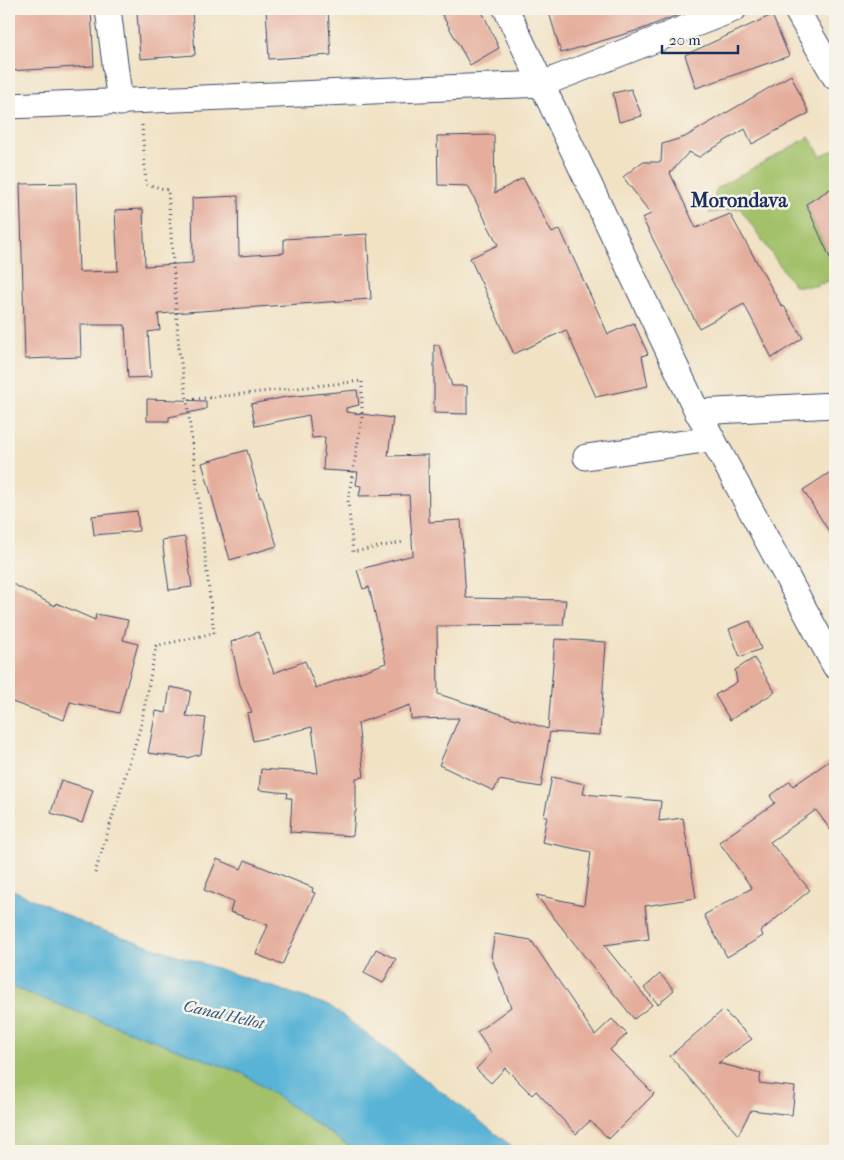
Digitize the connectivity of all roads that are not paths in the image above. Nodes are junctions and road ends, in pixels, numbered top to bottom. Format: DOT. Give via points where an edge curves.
graph roads {
  1 [pos="108,9"];
  2 [pos="506,9"];
  3 [pos="734,9"];
  4 [pos="796,9"];
  5 [pos="835,77"];
  6 [pos="542,84"];
  7 [pos="130,102"];
  8 [pos="9,106"];
  9 [pos="835,406"];
  10 [pos="697,412"];
  11 [pos="712,439"];
  12 [pos="586,457"];
  13 [pos="835,666"];
  1 -- 7 [label="street"];
  2 -- 6 [label="street"];
  3 -- 6 [label="street"];
  4 -- 5 [label="street"];
  6 -- 7 [label="street"];
  6 -- 10 [label="street"];
  7 -- 8 [label="street"];
  9 -- 10 [label="street"];
  10 -- 11 [label="street"];
  11 -- 12 [label="street"];
  11 -- 13 [label="street"];
}
